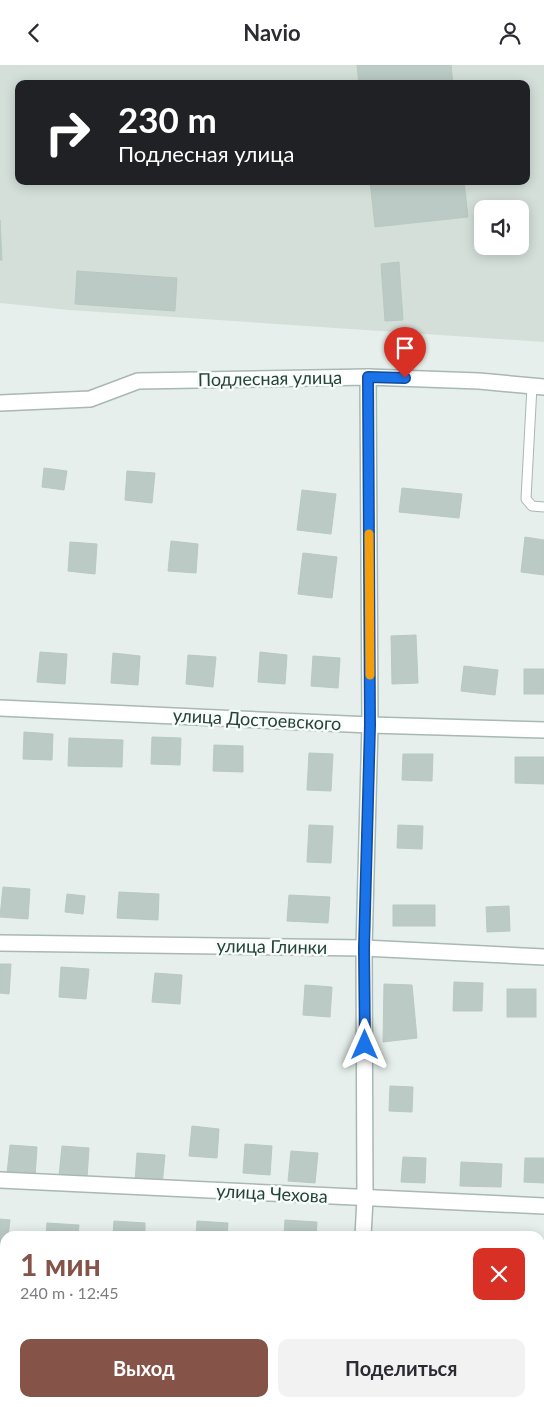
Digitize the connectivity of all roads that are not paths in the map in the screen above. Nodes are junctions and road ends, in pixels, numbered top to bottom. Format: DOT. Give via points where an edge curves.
graph roads {
  1 [pos="368,377"];
  2 [pos="538,387"];
  3 [pos="0,403"];
  4 [pos="544,507"];
  5 [pos="0,708"];
  6 [pos="370,725"];
  7 [pos="544,730"];
  8 [pos="0,943"];
  9 [pos="364,948"];
  10 [pos="544,957"];
  11 [pos="0,1180"];
  12 [pos="365,1199"];
  13 [pos="544,1206"];
  14 [pos="363,1231"];
  1 -- 2 [label="street, Подлесная улица" via="479,381"];
  1 -- 3 [label="street, Подлесная улица" via="138,381 90,399"];
  1 -- 6 [label="street"];
  2 -- 4 [label="lane" via="526,499 532,506"];
  5 -- 6 [label="street, улица Достоевского"];
  6 -- 7 [label="street, улица Достоевского"];
  6 -- 9 [label="street"];
  8 -- 9 [label="street, улица Глинки"];
  9 -- 10 [label="street, улица Глинки"];
  9 -- 12 [label="street"];
  11 -- 12 [label="street, улица Чехова"];
  12 -- 13 [label="street, улица Чехова"];
  12 -- 14 [label="street"];
}
